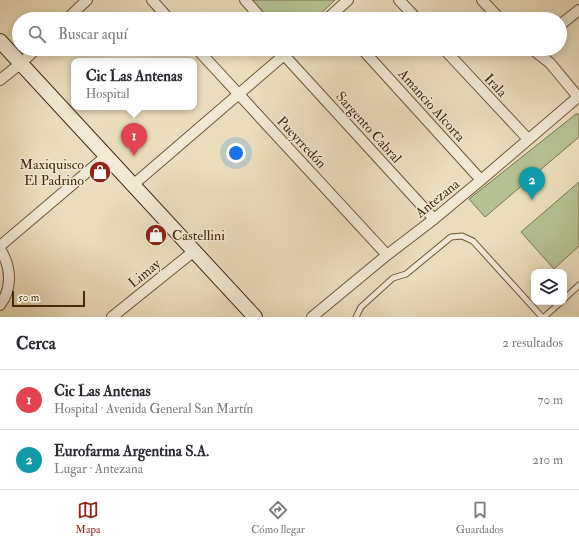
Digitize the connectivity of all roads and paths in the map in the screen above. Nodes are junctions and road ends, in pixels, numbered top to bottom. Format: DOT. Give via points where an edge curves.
graph roads {
  1 [pos="87,0"];
  2 [pos="152,0"];
  3 [pos="244,0"];
  4 [pos="348,0"];
  5 [pos="399,0"];
  6 [pos="482,0"];
  7 [pos="579,10"];
  8 [pos="74,12"];
  9 [pos="163,12"];
  10 [pos="255,12"];
  11 [pos="337,12"];
  12 [pos="410,12"];
  13 [pos="493,12"];
  14 [pos="567,19"];
  15 [pos="0,42"];
  16 [pos="12,55"];
  17 [pos="13,56"];
  18 [pos="29,56"];
  19 [pos="203,56"];
  20 [pos="282,56"];
  21 [pos="294,56"];
  22 [pos="368,56"];
  23 [pos="451,56"];
  24 [pos="541,56"];
  25 [pos="20,64"];
  26 [pos="0,80"];
  27 [pos="238,94"];
  28 [pos="578,97"];
  29 [pos="528,139"];
  30 [pos="106,156"];
  31 [pos="481,180"];
  32 [pos="133,185"];
  33 [pos="434,219"];
  34 [pos="0,246"];
  35 [pos="0,249"];
  36 [pos="194,251"];
  37 [pos="387,255"];
  38 [pos="579,285"];
  39 [pos="567,296"];
  40 [pos="0,305"];
  41 [pos="557,305"];
  42 [pos="112,317"];
  43 [pos="255,317"];
  44 [pos="312,317"];
  45 [pos="356,317"];
  46 [pos="543,317"];
  1 -- 8 [label="street"];
  2 -- 9 [label="street"];
  3 -- 10 [label="street"];
  4 -- 11 [label="street"];
  5 -- 12 [label="street"];
  6 -- 13 [label="street"];
  7 -- 14 [label="street"];
  15 -- 16 [label="main road"];
  17 -- 25 [label="main road"];
  18 -- 25 [label="street"];
  19 -- 27 [label="street, Pueyrredón"];
  20 -- 27 [label="street"];
  21 -- 33 [label="street, Sargento Cabral"];
  22 -- 31 [label="street, Amancio Alcorta"];
  23 -- 29 [label="street, Irala"];
  24 -- 28 [label="street"];
  25 -- 26 [label="street"];
  25 -- 30 [label="main road"];
  27 -- 32 [label="street"];
  27 -- 37 [label="street, Pueyrredón"];
  28 -- 29 [label="street, Antezana"];
  29 -- 31 [label="street, Antezana"];
  30 -- 32 [label="main road"];
  30 -- 34 [label="street"];
  31 -- 33 [label="street, Antezana"];
  32 -- 36 [label="main road"];
  33 -- 37 [label="street, Antezana"];
  35 -- 40 [label="street" via="9,271 9,286"];
  36 -- 42 [label="street, Limay"];
  36 -- 43 [label="main road"];
  37 -- 44 [label="street, Antezana"];
  38 -- 39 [label="lane"];
  41 -- 46 [label="lane"];
  45 -- 46 [label="lane" via="361,307 393,278 406,274 451,237 462,236 472,241"];
}
